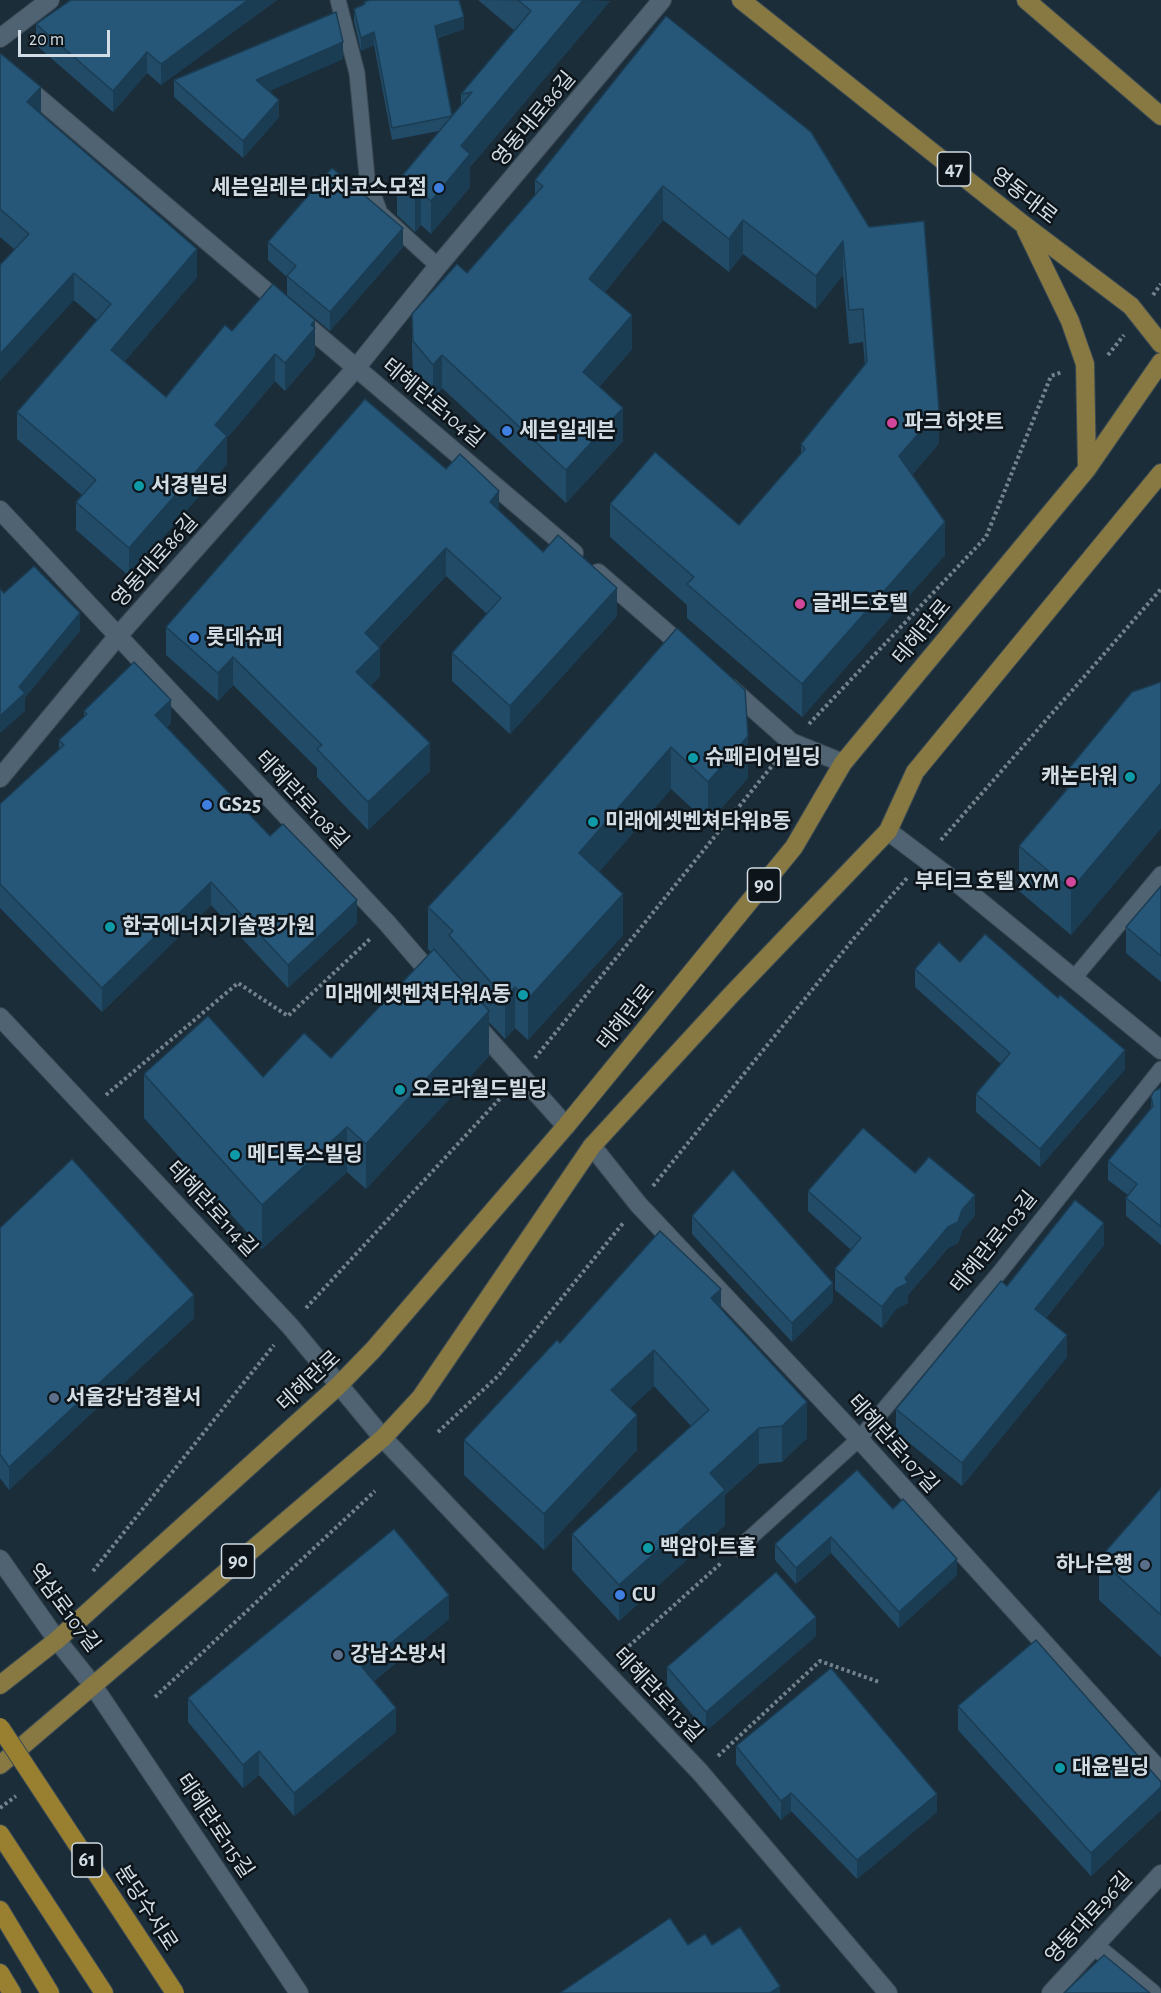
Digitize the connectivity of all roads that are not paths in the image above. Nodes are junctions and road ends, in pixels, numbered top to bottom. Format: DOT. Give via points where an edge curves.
graph roads {
  1 [pos="50,0"];
  2 [pos="338,0"];
  3 [pos="662,0"];
  4 [pos="741,0"];
  5 [pos="1026,0"];
  6 [pos="0,38"];
  7 [pos="0,65"];
  8 [pos="1161,116"];
  9 [pos="1024,225"];
  10 [pos="438,266"];
  11 [pos="1161,344"];
  12 [pos="1161,362"];
  13 [pos="356,368"];
  14 [pos="1087,469"];
  15 [pos="1161,473"];
  16 [pos="0,510"];
  17 [pos="117,637"];
  18 [pos="698,659"];
  19 [pos="715,674"];
  20 [pos="843,763"];
  21 [pos="0,778"];
  22 [pos="888,831"];
  23 [pos="1161,874"];
  24 [pos="1074,978"];
  25 [pos="0,1017"];
  26 [pos="1161,1050"];
  27 [pos="1161,1069"];
  28 [pos="566,1126"];
  29 [pos="592,1146"];
  30 [pos="338,1386"];
  31 [pos="383,1438"];
  32 [pos="859,1439"];
  33 [pos="738,1549"];
  34 [pos="0,1559"];
  35 [pos="57,1640"];
  36 [pos="93,1684"];
  37 [pos="0,1686"];
  38 [pos="0,1727"];
  39 [pos="0,1765"];
  40 [pos="1161,1772"];
  41 [pos="0,1834"];
  42 [pos="1161,1874"];
  43 [pos="0,1910"];
  44 [pos="1095,1946"];
  45 [pos="0,1973"];
  46 [pos="12,1993"];
  47 [pos="50,1993"];
  48 [pos="104,1993"];
  49 [pos="175,1993"];
  50 [pos="299,1993"];
  51 [pos="888,1993"];
  52 [pos="1051,1993"];
  53 [pos="1152,1993"];
  1 -- 6 [label="street"];
  2 -- 10 [label="lane" via="357,73 367,177 380,213"];
  3 -- 10 [label="street, 영동대로86길"];
  4 -- 9 [label="main road, 영동대로 / 47"];
  5 -- 8 [label="main road"];
  7 -- 13 [label="street, 테헤란로104길"];
  9 -- 11 [label="main road, 영동대로 / 47" via="1131,306"];
  9 -- 14 [label="main road" via="1070,321 1085,364"];
  10 -- 13 [label="street, 영동대로86길"];
  12 -- 14 [label="main road, 테헤란로 / 90"];
  13 -- 17 [label="street, 영동대로86길"];
  13 -- 18 [label="street, 테헤란로104길"];
  14 -- 20 [label="main road, 테헤란로 / 90"];
  15 -- 22 [label="main road, 90" via="915,771"];
  16 -- 17 [label="street, 테헤란로108길"];
  17 -- 21 [label="street, 영동대로86길"];
  17 -- 28 [label="street, 테헤란로108길" via="387,923"];
  19 -- 20 [label="street" via="791,742"];
  20 -- 28 [label="main road, 테헤란로 / 90" via="794,847"];
  22 -- 24 [label="street"];
  22 -- 29 [label="main road, 90"];
  23 -- 24 [label="lane"];
  24 -- 26 [label="street"];
  25 -- 30 [label="street, 테헤란로114길" via="290,1326"];
  27 -- 32 [label="lane, 테헤란로103길" via="1000,1272"];
  28 -- 30 [label="main road, 테헤란로 / 90"];
  29 -- 31 [label="main road, 90" via="421,1396"];
  29 -- 32 [label="street, 테헤란로107길" via="639,1204"];
  30 -- 31 [label="street, 테헤란로114길"];
  30 -- 35 [label="main road, 테헤란로 / 90"];
  31 -- 36 [label="main road, 90"];
  31 -- 51 [label="street, 테헤란로113길" via="700,1772"];
  32 -- 33 [label="lane, 테헤란로103길"];
  32 -- 40 [label="street, 테헤란로107길"];
  34 -- 35 [label="street, 역삼로107길"];
  35 -- 36 [label="street, 역삼로107길"];
  35 -- 37 [label="main road, 90"];
  36 -- 39 [label="main road, 90"];
  36 -- 50 [label="street, 테헤란로115길"];
  38 -- 49 [label="highway, 분당수서로 / 61, bridge"];
  41 -- 48 [label="highway"];
  42 -- 44 [label="street, 영동대로96길"];
  43 -- 47 [label="highway"];
  44 -- 52 [label="street, 영동대로96길"];
  44 -- 53 [label="street"];
  45 -- 46 [label="highway"];
}
